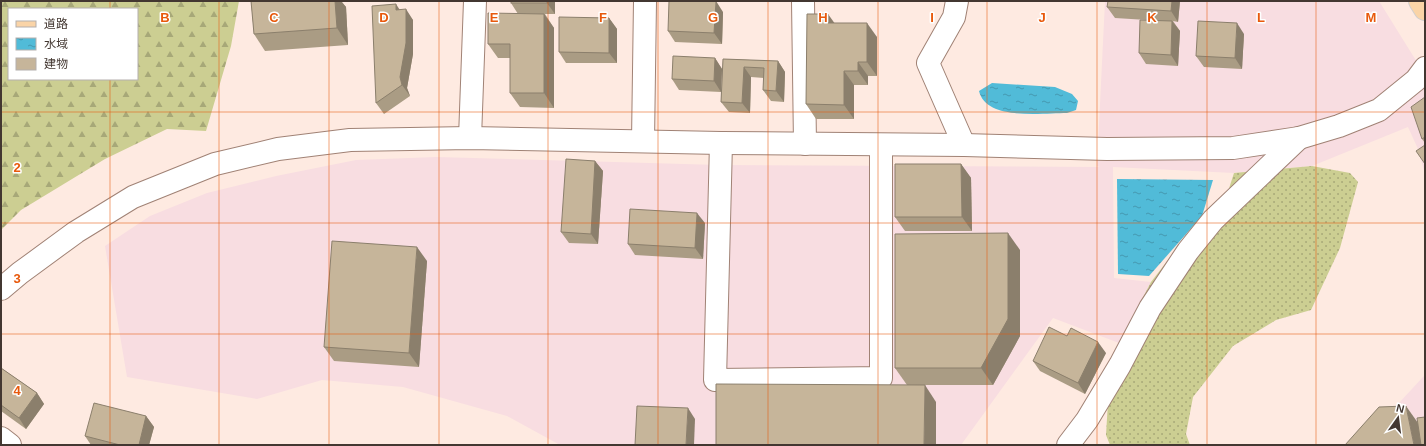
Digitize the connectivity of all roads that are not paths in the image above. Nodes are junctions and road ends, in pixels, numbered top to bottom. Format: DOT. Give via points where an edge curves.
graph roads {
  1 [pos="475,1"];
  2 [pos="645,1"];
  3 [pos="803,1"];
  4 [pos="957,1"];
  5 [pos="1420,1"];
  6 [pos="1425,9"];
  7 [pos="1425,68"];
  8 [pos="470,138"];
  9 [pos="1299,138"];
  10 [pos="643,141"];
  11 [pos="721,143"];
  12 [pos="805,144"];
  13 [pos="881,145"];
  14 [pos="964,145"];
  15 [pos="1,289"];
  16 [pos="1,438"];
  17 [pos="10,445"];
  18 [pos="1068,445"];
  1 -- 8 [label="street"];
  2 -- 10 [label="street"];
  3 -- 12 [label="street"];
  4 -- 14 [label="street" via="954,17 928,63"];
  5 -- 6 [label="main road"];
  7 -- 9 [label="street" via="1416,80 1379,110"];
  8 -- 10 [label="street"];
  8 -- 15 [label="street" via="350,140 278,149 215,164 133,197 76,232 20,272"];
  9 -- 14 [label="street" via="1233,148 1107,149"];
  9 -- 18 [label="street" via="1213,220 1188,252 1150,308 1091,414"];
  10 -- 11 [label="street"];
  11 -- 12 [label="street"];
  11 -- 13 [label="street" via="715,380 881,378"];
  12 -- 13 [label="street"];
  13 -- 14 [label="street"];
  16 -- 17 [label="street"];
}
